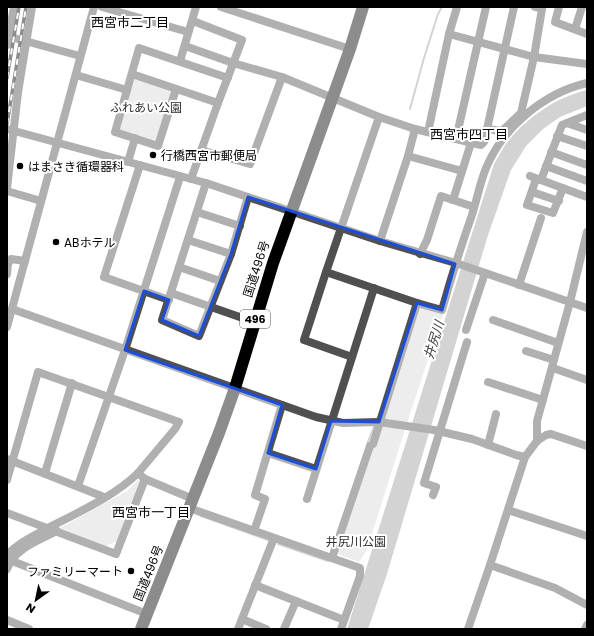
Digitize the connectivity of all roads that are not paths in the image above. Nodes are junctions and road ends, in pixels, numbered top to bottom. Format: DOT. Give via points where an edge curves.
graph roads {
  1 [pos="14,7"];
  2 [pos="32,7"];
  3 [pos="94,7"];
  4 [pos="102,7"];
  5 [pos="196,7"];
  6 [pos="221,7"];
  7 [pos="363,7"];
  8 [pos="457,7"];
  9 [pos="486,7"];
  10 [pos="514,7"];
  11 [pos="535,7"];
  12 [pos="558,7"];
  13 [pos="582,7"];
  14 [pos="193,21"];
  15 [pos="575,29"];
  16 [pos="188,32"];
  17 [pos="449,34"];
  18 [pos="587,34"];
  19 [pos="8,40"];
  20 [pos="26,42"];
  21 [pos="479,42"];
  22 [pos="185,46"];
  23 [pos="350,49"];
  24 [pos="506,49"];
  25 [pos="80,56"];
  26 [pos="534,57"];
  27 [pos="180,62"];
  28 [pos="233,63"];
  29 [pos="587,64"];
  30 [pos="132,74"];
  31 [pos="76,75"];
  32 [pos="282,77"];
  33 [pos="228,78"];
  34 [pos="587,83"];
  35 [pos="176,89"];
  36 [pos="127,90"];
  37 [pos="332,98"];
  38 [pos="218,103"];
  39 [pos="380,116"];
  40 [pos="587,116"];
  41 [pos="567,123"];
  42 [pos="415,129"];
  43 [pos="487,129"];
  44 [pos="11,130"];
  45 [pos="587,130"];
  46 [pos="428,132"];
  47 [pos="557,136"];
  48 [pos="135,138"];
  49 [pos="456,139"];
  50 [pos="56,143"];
  51 [pos="471,143"];
  52 [pos="587,146"];
  53 [pos="201,150"];
  54 [pos="551,152"];
  55 [pos="408,156"];
  56 [pos="128,162"];
  57 [pos="587,164"];
  58 [pos="140,165"];
  59 [pos="546,166"];
  60 [pos="462,171"];
  61 [pos="180,177"];
  62 [pos="536,178"];
  63 [pos="191,180"];
  64 [pos="587,181"];
  65 [pos="206,183"];
  66 [pos="563,188"];
  67 [pos="7,189"];
  68 [pos="532,192"];
  69 [pos="248,197"];
  70 [pos="587,198"];
  71 [pos="453,200"];
  72 [pos="41,201"];
  73 [pos="558,201"];
  74 [pos="474,207"];
  75 [pos="291,211"];
  76 [pos="196,212"];
  77 [pos="541,218"];
  78 [pos="240,226"];
  79 [pos="341,227"];
  80 [pos="587,232"];
  81 [pos="188,240"];
  82 [pos="380,241"];
  83 [pos="7,254"];
  84 [pos="231,254"];
  85 [pos="420,254"];
  86 [pos="25,261"];
  87 [pos="457,264"];
  88 [pos="179,267"];
  89 [pos="326,272"];
  90 [pos="484,273"];
  91 [pos="7,274"];
  92 [pos="220,281"];
  93 [pos="519,285"];
  94 [pos="374,288"];
  95 [pos="144,291"];
  96 [pos="170,296"];
  97 [pos="570,302"];
  98 [pos="417,303"];
  99 [pos="211,308"];
  100 [pos="587,308"];
  101 [pos="12,309"];
  102 [pos="493,320"];
  103 [pos="254,322"];
  104 [pos="7,327"];
  105 [pos="466,330"];
  106 [pos="467,342"];
  107 [pos="558,343"];
  108 [pos="125,350"];
  109 [pos="526,351"];
  110 [pos="352,357"];
  111 [pos="553,364"];
  112 [pos="587,380"];
  113 [pos="488,382"];
  114 [pos="72,383"];
  115 [pos="235,388"];
  116 [pos="108,396"];
  117 [pos="543,400"];
  118 [pos="282,405"];
  119 [pos="496,414"];
  120 [pos="331,421"];
  121 [pos="379,422"];
  122 [pos="437,431"];
  123 [pos="537,441"];
  124 [pos="488,445"];
  125 [pos="587,446"];
  126 [pos="268,453"];
  127 [pos="525,457"];
  128 [pos="10,460"];
  129 [pos="316,469"];
  130 [pos="45,473"];
  131 [pos="138,473"];
  132 [pos="145,479"];
  133 [pos="7,480"];
  134 [pos="78,486"];
  135 [pos="434,495"];
  136 [pos="104,497"];
  137 [pos="307,499"];
  138 [pos="191,503"];
  139 [pos="508,510"];
  140 [pos="7,513"];
  141 [pos="48,528"];
  142 [pos="57,531"];
  143 [pos="254,531"];
  144 [pos="587,536"];
  145 [pos="274,538"];
  146 [pos="8,558"];
  147 [pos="332,558"];
  148 [pos="490,565"];
  149 [pos="7,569"];
  150 [pos="255,586"];
  151 [pos="296,601"];
  152 [pos="587,605"];
  153 [pos="147,614"];
  154 [pos="242,619"];
  155 [pos="7,620"];
  156 [pos="344,620"];
  157 [pos="587,625"];
  158 [pos="29,629"];
  159 [pos="142,629"];
  160 [pos="238,629"];
  161 [pos="266,629"];
  162 [pos="284,629"];
  163 [pos="342,629"];
  164 [pos="468,629"];
  165 [pos="586,629"];
  1 -- 19 [label="street"];
  2 -- 20 [label="street"];
  3 -- 25 [label="street"];
  4 -- 16 [label="street"];
  5 -- 14 [label="street"];
  6 -- 23 [label="street"];
  7 -- 23 [label="highway, 国道496号 / 496"];
  8 -- 17 [label="street"];
  9 -- 21 [label="street"];
  10 -- 24 [label="street"];
  11 -- 26 [label="street" via="542,9"];
  12 -- 15 [label="street" via="555,22"];
  13 -- 15 [label="street"];
  14 -- 16 [label="street"];
  14 -- 28 [label="street" via="242,40"];
  15 -- 18 [label="street"];
  16 -- 22 [label="street"];
  17 -- 21 [label="street"];
  17 -- 46 [label="street"];
  19 -- 20 [label="street"];
  20 -- 25 [label="street"];
  20 -- 44 [label="street"];
  21 -- 24 [label="street"];
  21 -- 49 [label="street"];
  22 -- 27 [label="street"];
  22 -- 28 [label="street"];
  23 -- 37 [label="highway, 国道496号 / 496"];
  24 -- 26 [label="street"];
  24 -- 43 [label="street"];
  25 -- 31 [label="street"];
  26 -- 29 [label="street"];
  26 -- 43 [label="street" via="521,113 502,131"];
  27 -- 30 [label="street" via="139,48"];
  27 -- 33 [label="street"];
  28 -- 32 [label="street"];
  28 -- 33 [label="street"];
  30 -- 35 [label="street"];
  30 -- 36 [label="street"];
  31 -- 36 [label="street"];
  31 -- 50 [label="street"];
  32 -- 37 [label="street"];
  32 -- 53 [label="street" via="250,164"];
  33 -- 38 [label="street"];
  34 -- 74 [label="street" via="553,96 534,108 511,129 486,168"];
  35 -- 38 [label="street"];
  35 -- 48 [label="street" via="158,146"];
  36 -- 48 [label="street" via="115,132"];
  37 -- 39 [label="street"];
  37 -- 75 [label="highway, 国道496号 / 496"];
  38 -- 53 [label="street"];
  39 -- 42 [label="street"];
  39 -- 79 [label="street"];
  40 -- 41 [label="street"];
  41 -- 45 [label="street"];
  41 -- 47 [label="street" via="562,125"];
  42 -- 46 [label="street"];
  42 -- 55 [label="street"];
  43 -- 51 [label="street" via="484,142 480,145"];
  44 -- 50 [label="street"];
  44 -- 67 [label="street"];
  46 -- 49 [label="street"];
  47 -- 52 [label="street"];
  47 -- 54 [label="street"];
  48 -- 56 [label="street"];
  49 -- 51 [label="street"];
  50 -- 56 [label="street"];
  50 -- 72 [label="street"];
  51 -- 60 [label="street"];
  53 -- 63 [label="street"];
  54 -- 57 [label="street"];
  54 -- 59 [label="street"];
  55 -- 60 [label="street"];
  55 -- 82 [label="street"];
  56 -- 58 [label="street"];
  58 -- 61 [label="street"];
  58 -- 95 [label="street" via="104,277"];
  59 -- 62 [label="street"];
  59 -- 64 [label="street"];
  60 -- 71 [label="street"];
  61 -- 63 [label="street"];
  61 -- 95 [label="street"];
  62 -- 66 [label="street"];
  62 -- 68 [label="street"];
  63 -- 65 [label="street"];
  65 -- 69 [label="street"];
  65 -- 76 [label="street"];
  66 -- 70 [label="street"];
  66 -- 73 [label="street"];
  67 -- 72 [label="street"];
  68 -- 73 [label="street"];
  68 -- 73 [label="street" via="527,205 553,213"];
  69 -- 75 [label="street"];
  69 -- 78 [label="street"];
  71 -- 74 [label="street"];
  71 -- 85 [label="street" via="441,196"];
  72 -- 86 [label="street"];
  74 -- 87 [label="street"];
  75 -- 79 [label="street"];
  75 -- 103 [label="highway, 国道496号 / 496"];
  76 -- 78 [label="street"];
  76 -- 81 [label="street"];
  77 -- 93 [label="street"];
  78 -- 84 [label="street"];
  79 -- 82 [label="street"];
  79 -- 89 [label="street"];
  80 -- 97 [label="street"];
  81 -- 84 [label="street"];
  81 -- 88 [label="street"];
  82 -- 85 [label="street"];
  83 -- 86 [label="street" via="18,256"];
  84 -- 92 [label="street"];
  85 -- 87 [label="street"];
  86 -- 91 [label="street" via="11,259"];
  86 -- 101 [label="street"];
  87 -- 90 [label="street"];
  87 -- 98 [label="street" via="442,310"];
  88 -- 92 [label="street"];
  88 -- 96 [label="street"];
  89 -- 94 [label="street"];
  89 -- 110 [label="street" via="304,340"];
  90 -- 93 [label="street"];
  90 -- 105 [label="street"];
  92 -- 99 [label="street"];
  93 -- 97 [label="street"];
  94 -- 98 [label="street"];
  94 -- 110 [label="street"];
  95 -- 96 [label="street"];
  95 -- 108 [label="street"];
  96 -- 99 [label="street"];
  96 -- 99 [label="street" via="162,320 199,336"];
  97 -- 100 [label="street"];
  97 -- 107 [label="street"];
  98 -- 121 [label="street"];
  99 -- 103 [label="street"];
  101 -- 104 [label="street"];
  101 -- 108 [label="street"];
  102 -- 107 [label="street"];
  103 -- 115 [label="highway, 国道496号 / 496"];
  106 -- 122 [label="street"];
  107 -- 111 [label="street"];
  108 -- 115 [label="street"];
  108 -- 116 [label="street"];
  109 -- 111 [label="street"];
  110 -- 120 [label="street"];
  111 -- 112 [label="street"];
  111 -- 117 [label="street"];
  113 -- 117 [label="street"];
  114 -- 116 [label="street"];
  114 -- 128 [label="street" via="38,372"];
  114 -- 130 [label="street"];
  115 -- 118 [label="street"];
  115 -- 138 [label="highway, 国道496号 / 496"];
  116 -- 131 [label="street" via="179,422"];
  116 -- 134 [label="street"];
  117 -- 123 [label="street" via="537,421"];
  118 -- 120 [label="street"];
  118 -- 126 [label="street"];
  119 -- 124 [label="street"];
  120 -- 121 [label="street" via="356,424"];
  120 -- 129 [label="street"];
  121 -- 122 [label="street"];
  121 -- 147 [label="street"];
  122 -- 124 [label="street"];
  122 -- 135 [label="street" via="424,483 436,487"];
  123 -- 125 [label="street" via="551,434"];
  123 -- 127 [label="street"];
  124 -- 127 [label="street"];
  126 -- 129 [label="street"];
  126 -- 143 [label="street" via="255,495 265,499"];
  127 -- 139 [label="street"];
  128 -- 130 [label="street"];
  128 -- 133 [label="street"];
  129 -- 137 [label="street"];
  130 -- 134 [label="street"];
  131 -- 132 [label="street"];
  131 -- 136 [label="street" via="128,483"];
  132 -- 138 [label="street"];
  132 -- 142 [label="street" via="116,554"];
  134 -- 136 [label="street"];
  136 -- 141 [label="street"];
  138 -- 143 [label="street"];
  138 -- 153 [label="highway, 国道496号 / 496"];
  139 -- 144 [label="street"];
  139 -- 148 [label="street"];
  140 -- 141 [label="street"];
  141 -- 142 [label="street"];
  141 -- 146 [label="street" via="20,543"];
  142 -- 146 [label="street"];
  143 -- 145 [label="street"];
  145 -- 147 [label="street"];
  145 -- 150 [label="street"];
  146 -- 149 [label="street"];
  146 -- 153 [label="street"];
  147 -- 156 [label="street" via="360,568 360,576"];
  148 -- 152 [label="street" via="555,588"];
  148 -- 164 [label="street"];
  150 -- 151 [label="street"];
  150 -- 154 [label="street"];
  151 -- 156 [label="street"];
  151 -- 162 [label="street"];
  153 -- 159 [label="highway, 国道496号 / 496"];
  154 -- 160 [label="street"];
  154 -- 161 [label="street"];
  155 -- 158 [label="street"];
  156 -- 163 [label="street"];
  157 -- 165 [label="street"];
}
